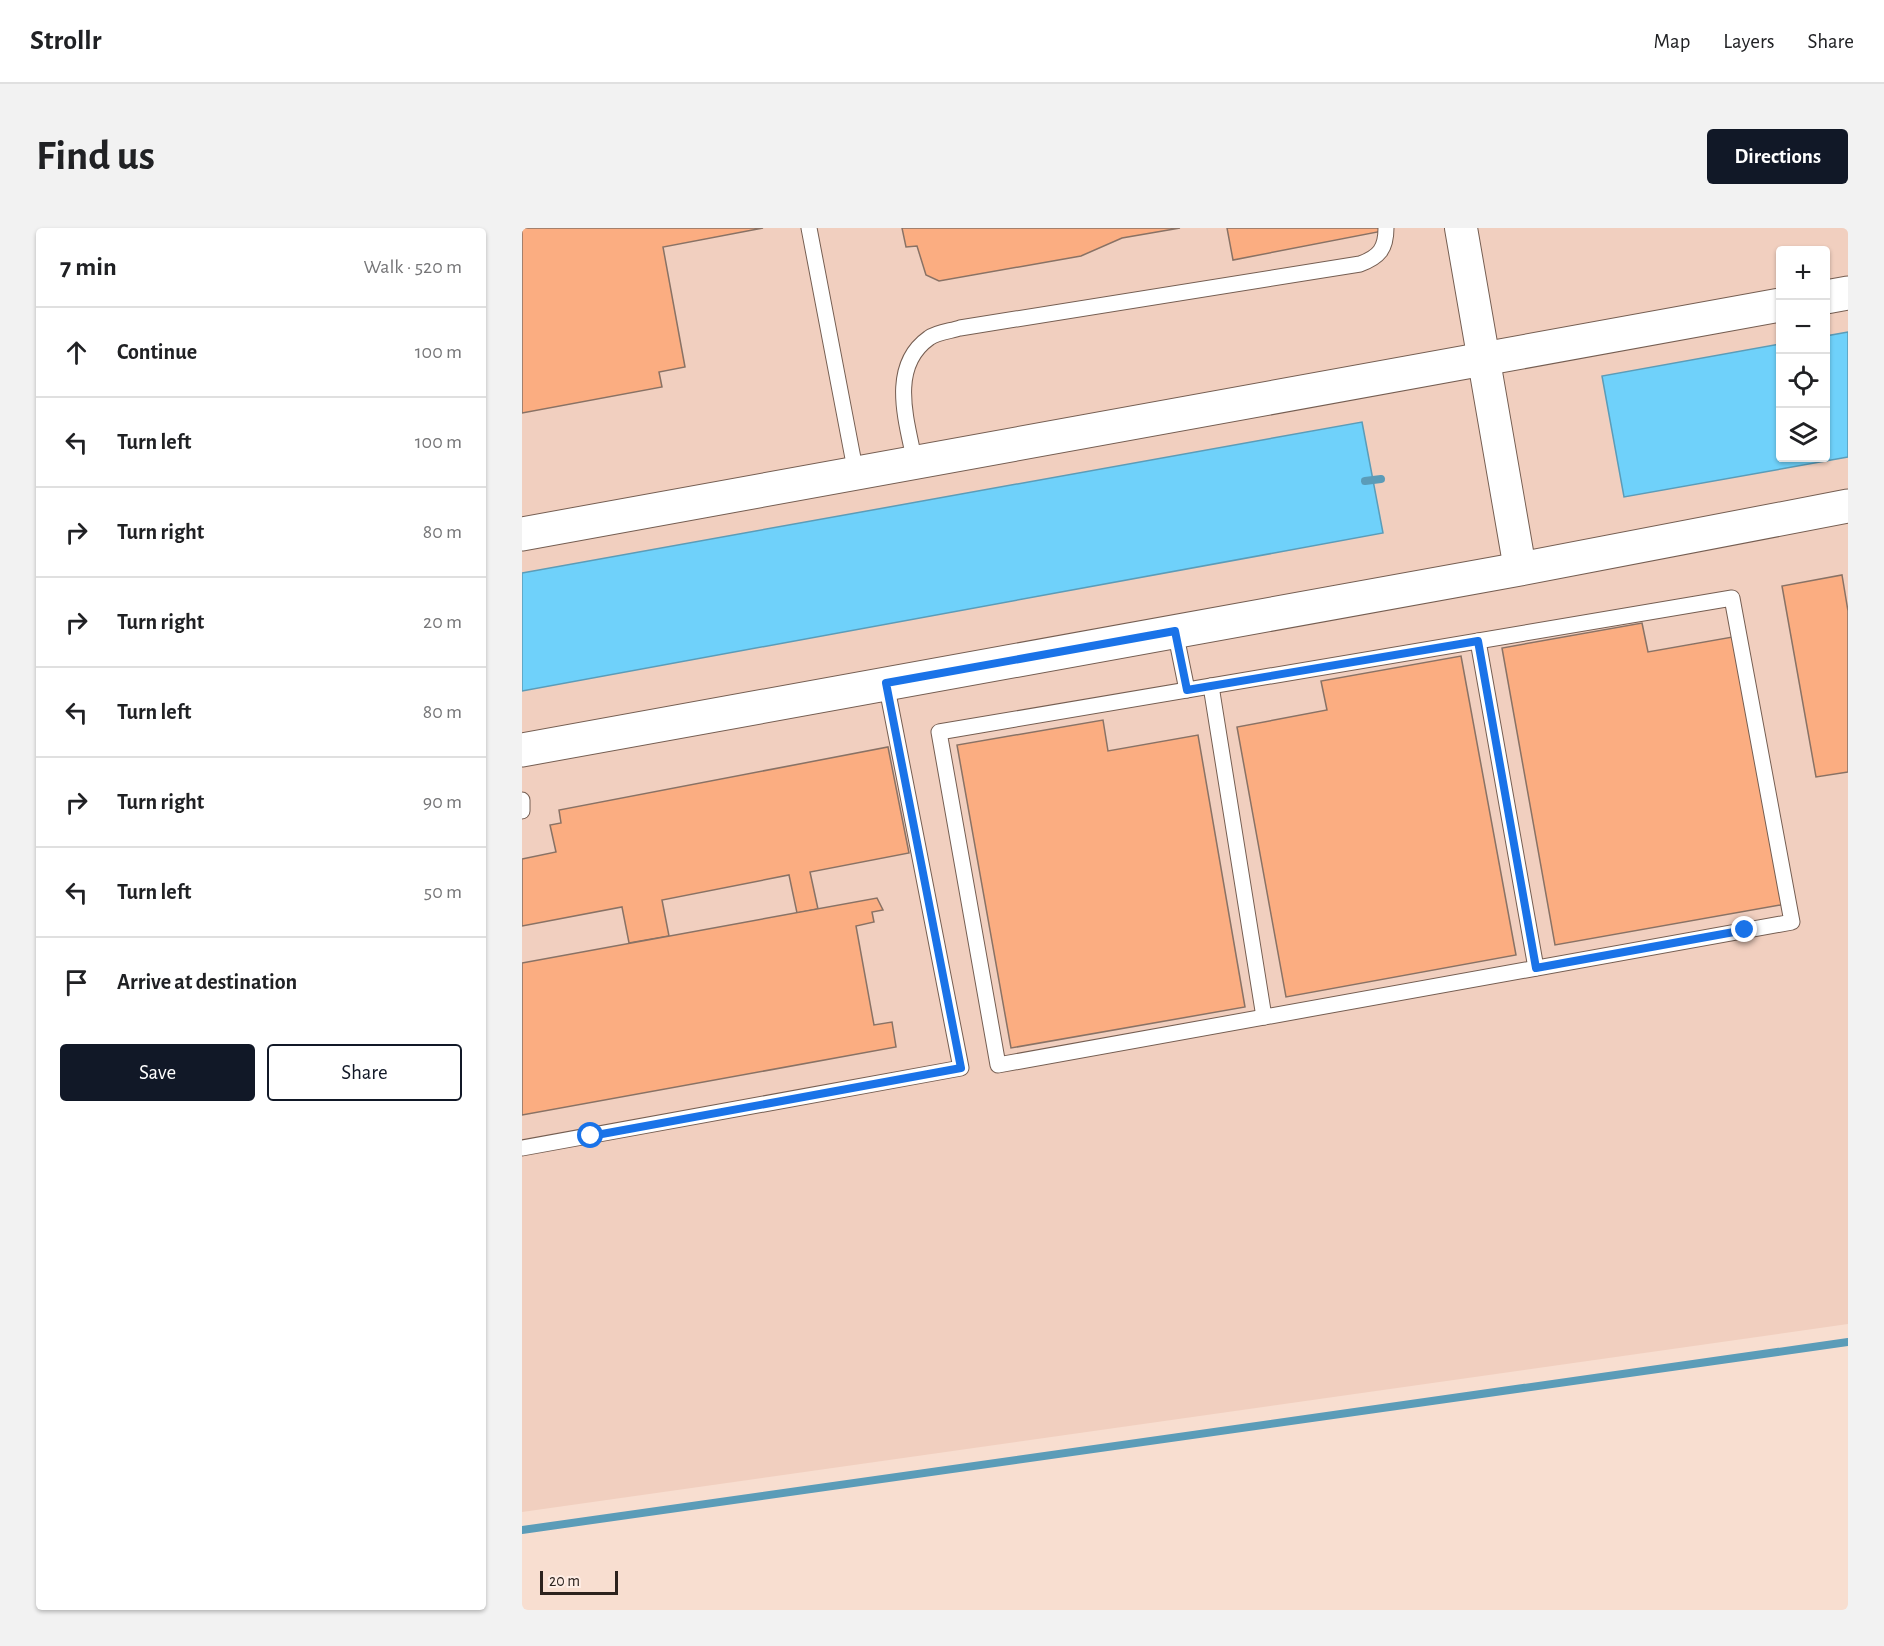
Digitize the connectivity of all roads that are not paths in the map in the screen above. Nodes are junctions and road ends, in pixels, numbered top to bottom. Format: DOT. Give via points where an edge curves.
graph roads {
  1 [pos="809,228"];
  2 [pos="1386,228"];
  3 [pos="1461,228"];
  4 [pos="1848,293"];
  5 [pos="1830,296"];
  6 [pos="1776,306"];
  7 [pos="1485,360"];
  8 [pos="915,463"];
  9 [pos="856,474"];
  10 [pos="1848,506"];
  11 [pos="522,534"];
  12 [pos="1520,568"];
  13 [pos="1175,631"];
  14 [pos="1478,641"];
  15 [pos="886,683"];
  16 [pos="1211,686"];
  17 [pos="1187,690"];
  18 [pos="522,750"];
  19 [pos="522,800"];
  20 [pos="522,811"];
  21 [pos="1536,968"];
  22 [pos="1264,1017"];
  23 [pos="522,1148"];
  1 -- 9 [label="lane"];
  2 -- 8 [label="lane" via="1381,252 1360,264 960,328 930,337 912,355 904,377 904,402"];
  3 -- 7 [label="street"];
  4 -- 5 [label="street"];
  6 -- 7 [label="street"];
  7 -- 8 [label="street"];
  7 -- 12 [label="street"];
  8 -- 9 [label="street"];
  9 -- 11 [label="street"];
  10 -- 12 [label="street"];
  12 -- 13 [label="street"];
  13 -- 15 [label="street"];
  13 -- 17 [label="lane"];
  14 -- 16 [label="lane"];
  14 -- 21 [label="lane"];
  14 -- 21 [label="lane" via="1732,598 1792,922"];
  15 -- 18 [label="street"];
  15 -- 23 [label="lane" via="961,1068"];
  16 -- 17 [label="lane"];
  16 -- 22 [label="lane"];
  17 -- 22 [label="lane" via="939,732 998,1065"];
  19 -- 20 [label="lane"];
  21 -- 22 [label="lane"];
}
